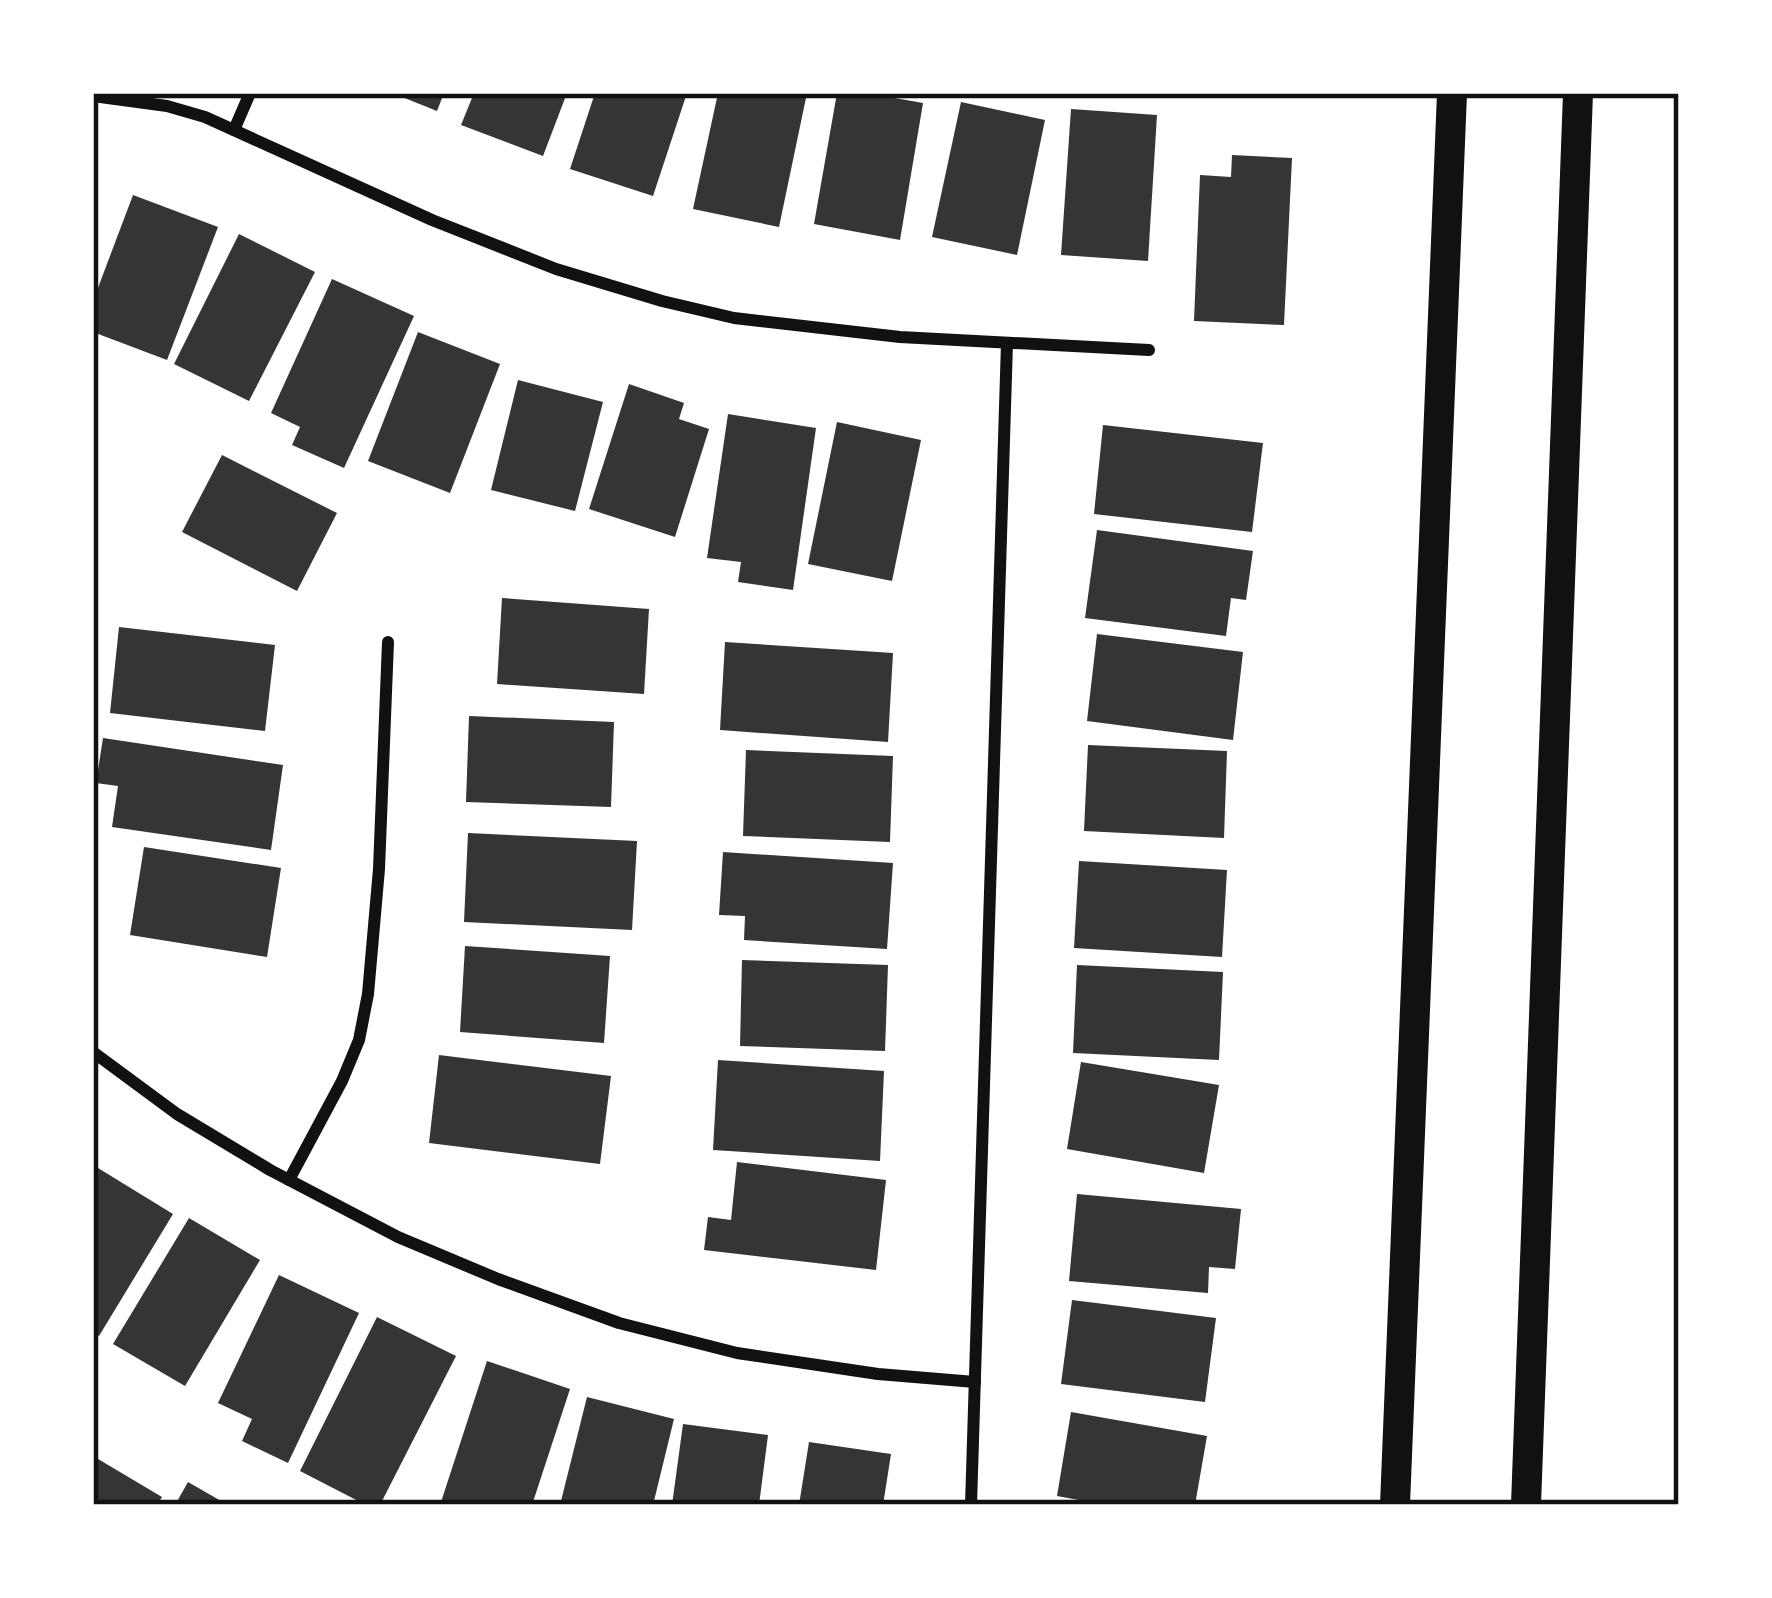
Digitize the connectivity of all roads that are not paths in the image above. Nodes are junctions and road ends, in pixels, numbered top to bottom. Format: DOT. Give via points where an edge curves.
graph roads {
  1 [pos="250,93"];
  2 [pos="1452,93"];
  3 [pos="1578,93"];
  4 [pos="93,97"];
  5 [pos="170,99"];
  6 [pos="235,130"];
  7 [pos="1007,343"];
  8 [pos="1150,350"];
  9 [pos="388,642"];
  10 [pos="93,1052"];
  11 [pos="289,1180"];
  12 [pos="975,1382"];
  13 [pos="970,1505"];
  14 [pos="1395,1505"];
  15 [pos="1526,1505"];
  1 -- 6 [label="street"];
  2 -- 14 [label="main road"];
  3 -- 15 [label="main road"];
  4 -- 5 [label="street"];
  5 -- 6 [label="street"];
  6 -- 7 [label="street" via="432,220 662,301 900,338"];
  7 -- 8 [label="street"];
  7 -- 12 [label="street"];
  9 -- 11 [label="street" via="368,994 342,1081"];
  10 -- 11 [label="street"];
  11 -- 12 [label="street" via="398,1237 619,1323 737,1353"];
  12 -- 13 [label="street"];
}
